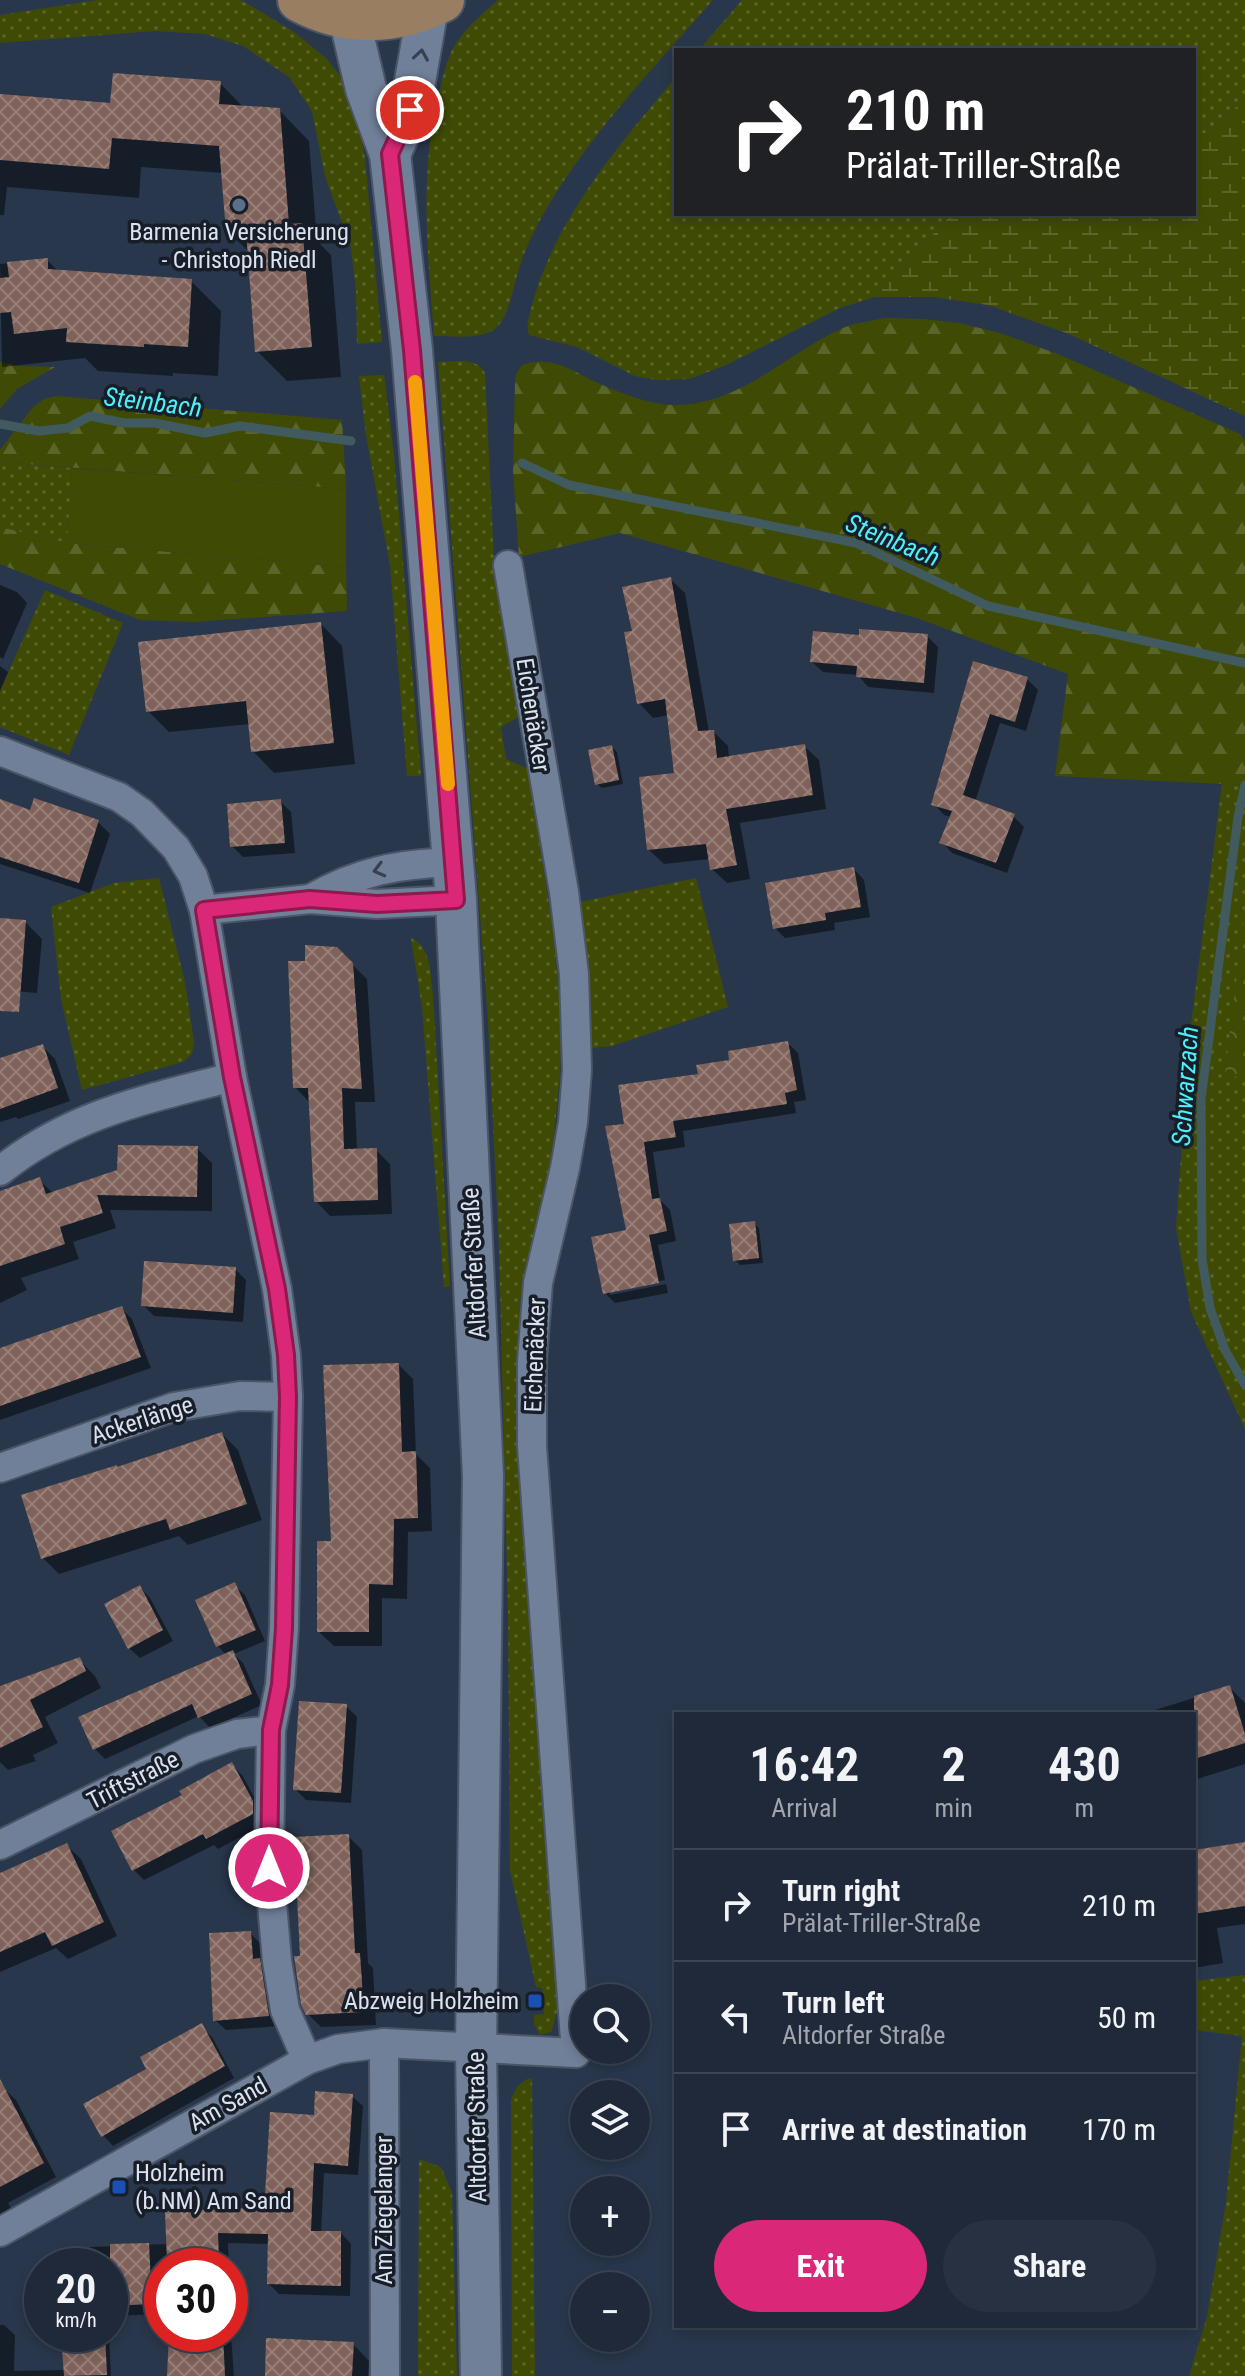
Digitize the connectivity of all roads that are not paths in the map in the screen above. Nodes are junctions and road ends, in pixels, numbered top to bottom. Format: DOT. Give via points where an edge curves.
graph roads {
  1 [pos="300,0"];
  2 [pos="435,4"];
  3 [pos="349,17"];
  4 [pos="390,154"];
  5 [pos="508,565"];
  6 [pos="0,751"];
  7 [pos="455,881"];
  8 [pos="310,899"];
  9 [pos="204,910"];
  10 [pos="232,1077"];
  11 [pos="0,1171"];
  12 [pos="288,1397"];
  13 [pos="0,1468"];
  14 [pos="271,1730"];
  15 [pos="0,1845"];
  16 [pos="384,2043"];
  17 [pos="476,2050"];
  18 [pos="307,2060"];
  19 [pos="0,2232"];
  20 [pos="385,2376"];
  21 [pos="481,2376"];
  1 -- 3 [label="main road"];
  2 -- 3 [label="main road" via="393,18"];
  4 -- 2 [label="main road, one-way" via="410,110"];
  3 -- 4 [label="main road, Altdorfer Straße" via="366,89"];
  4 -- 7 [label="main road, Altdorfer Straße" via="412,350"];
  5 -- 17 [label="street, Eichenäcker" via="574,974 573,1122 538,1283 532,1417 576,2053"];
  6 -- 9 [label="street" via="119,797 142,813 176,848"];
  7 -- 8 [label="street" via="377,904"];
  7 -- 8 [label="street, one-way" via="401,865 332,886"];
  7 -- 17 [label="main road, Altdorfer Straße" via="483,1476"];
  8 -- 9 [label="street"];
  9 -- 10 [label="street"];
  10 -- 11 [label="street" via="103,1111 43,1140"];
  10 -- 12 [label="street" via="277,1289"];
  12 -- 13 [label="street, Ackerlänge" via="240,1396 174,1407"];
  12 -- 14 [label="street" via="284,1628"];
  14 -- 15 [label="street, Triftstraße" via="237,1734 194,1749"];
  14 -- 18 [label="street" via="269,1868 277,1961 285,2010"];
  16 -- 17 [label="street, Am Sand"];
  16 -- 18 [label="street, Am Sand" via="338,2049"];
  16 -- 20 [label="street, Am Ziegelanger"];
  17 -- 21 [label="main road, Altdorfer Straße"];
  18 -- 19 [label="street, Am Sand"];
}
